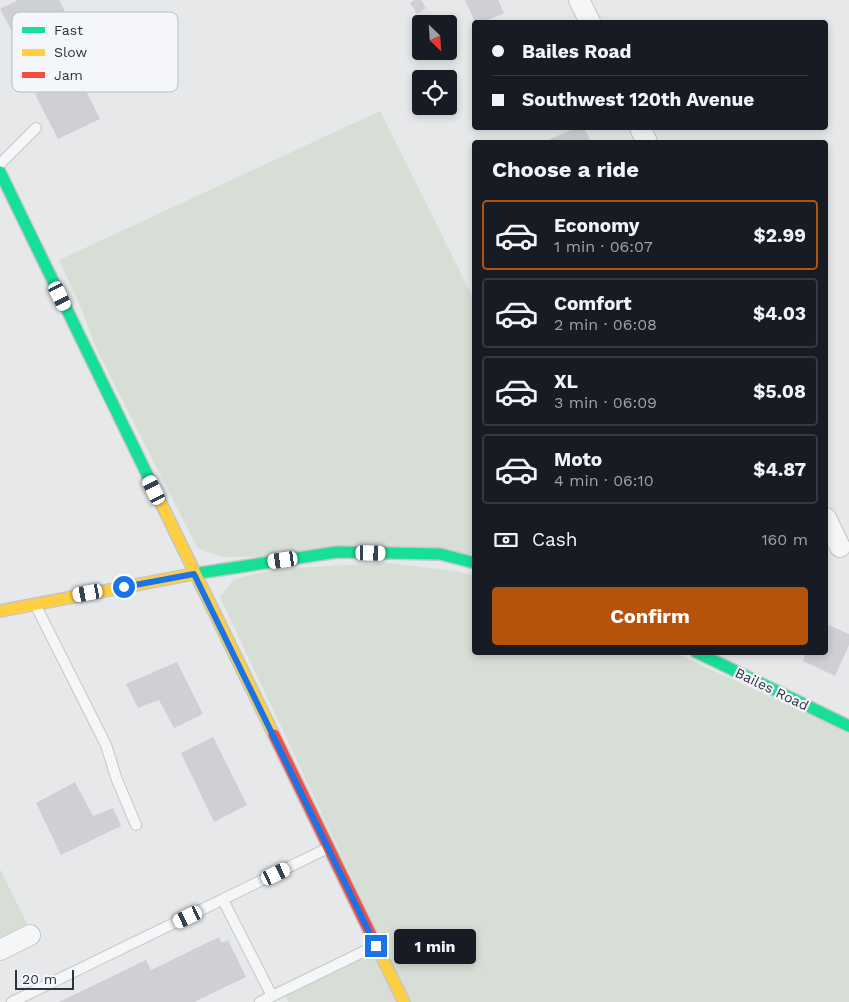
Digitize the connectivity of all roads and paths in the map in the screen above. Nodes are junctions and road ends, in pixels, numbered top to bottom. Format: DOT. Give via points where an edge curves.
graph roads {
  1 [pos="579,0"];
  2 [pos="589,20"];
  3 [pos="36,128"];
  4 [pos="0,164"];
  5 [pos="0,172"];
  6 [pos="828,523"];
  7 [pos="839,548"];
  8 [pos="472,562"];
  9 [pos="194,574"];
  10 [pos="35,603"];
  11 [pos="0,611"];
  12 [pos="702,655"];
  13 [pos="849,726"];
  14 [pos="136,826"];
  15 [pos="329,848"];
  16 [pos="223,900"];
  17 [pos="30,935"];
  18 [pos="376,946"];
  19 [pos="0,950"];
  20 [pos="272,996"];
  21 [pos="12,1002"];
  22 [pos="260,1002"];
  23 [pos="404,1002"];
  1 -- 2 [label="street"];
  3 -- 4 [label="lane"];
  5 -- 9 [label="street"];
  6 -- 7 [label="street"];
  8 -- 9 [label="street" via="440,554 337,552"];
  9 -- 10 [label="street"];
  9 -- 15 [label="street"];
  10 -- 11 [label="street"];
  10 -- 14 [label="lane" via="106,745"];
  12 -- 13 [label="street, Bailes Road"];
  15 -- 16 [label="lane"];
  15 -- 18 [label="street"];
  16 -- 20 [label="lane"];
  16 -- 21 [label="lane"];
  17 -- 19 [label="street"];
  18 -- 20 [label="lane"];
  18 -- 23 [label="street"];
  20 -- 22 [label="lane"];
}
